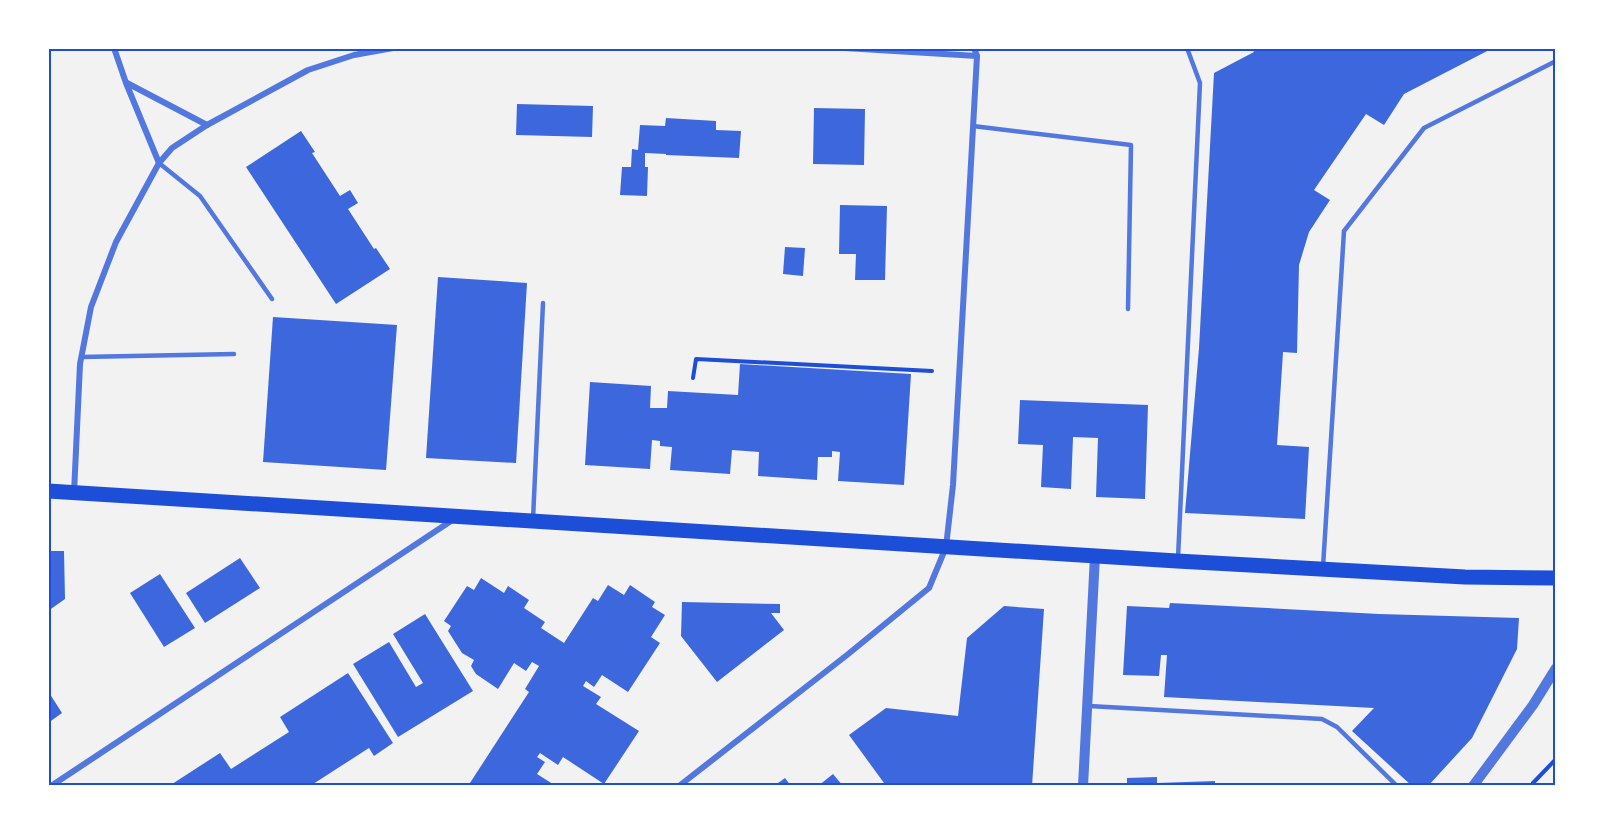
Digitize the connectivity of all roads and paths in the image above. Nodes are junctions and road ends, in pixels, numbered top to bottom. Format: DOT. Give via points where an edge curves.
graph roads {
  1 [pos="114,48"];
  2 [pos="393,48"];
  3 [pos="845,48"];
  4 [pos="974,48"];
  5 [pos="1186,48"];
  6 [pos="977,56"];
  7 [pos="1556,61"];
  8 [pos="126,83"];
  9 [pos="207,125"];
  10 [pos="974,126"];
  11 [pos="159,164"];
  12 [pos="272,299"];
  13 [pos="543,303"];
  14 [pos="1128,309"];
  15 [pos="234,354"];
  16 [pos="81,357"];
  17 [pos="932,371"];
  18 [pos="693,378"];
  19 [pos="48,491"];
  20 [pos="74,494"];
  21 [pos="457,517"];
  22 [pos="533,522"];
  23 [pos="946,547"];
  24 [pos="1095,556"];
  25 [pos="1178,561"];
  26 [pos="1323,569"];
  27 [pos="1556,578"];
  28 [pos="1556,668"];
  29 [pos="1086,706"];
  30 [pos="1556,759"];
  31 [pos="1535,785"];
  32 [pos="51,786"];
  33 [pos="679,786"];
  34 [pos="1083,786"];
  35 [pos="1397,786"];
  36 [pos="1473,786"];
  1 -- 8 [label="street"];
  2 -- 9 [label="street" via="308,70"];
  3 -- 6 [label="street"];
  4 -- 6 [label="street"];
  5 -- 25 [label="lane" via="1200,83"];
  6 -- 10 [label="street"];
  7 -- 26 [label="lane" via="1424,128 1344,231"];
  8 -- 9 [label="street"];
  8 -- 11 [label="street"];
  9 -- 11 [label="street" via="172,148"];
  10 -- 14 [label="lane" via="1131,145"];
  10 -- 23 [label="street"];
  11 -- 12 [label="lane" via="200,196"];
  11 -- 16 [label="street" via="116,242 91,308"];
  13 -- 22 [label="lane"];
  15 -- 16 [label="lane"];
  16 -- 20 [label="street"];
  17 -- 18 [label="path" via="696,359"];
  19 -- 20 [label="main road"];
  20 -- 21 [label="main road"];
  21 -- 22 [label="main road"];
  21 -- 32 [label="street"];
  22 -- 23 [label="main road"];
  23 -- 24 [label="main road"];
  23 -- 33 [label="street" via="929,588"];
  24 -- 25 [label="main road"];
  24 -- 29 [label="street"];
  25 -- 26 [label="main road"];
  26 -- 27 [label="main road"];
  28 -- 36 [label="street"];
  29 -- 34 [label="street"];
  29 -- 35 [label="lane" via="1322,719 1337,727"];
  30 -- 31 [label="path"];
}
